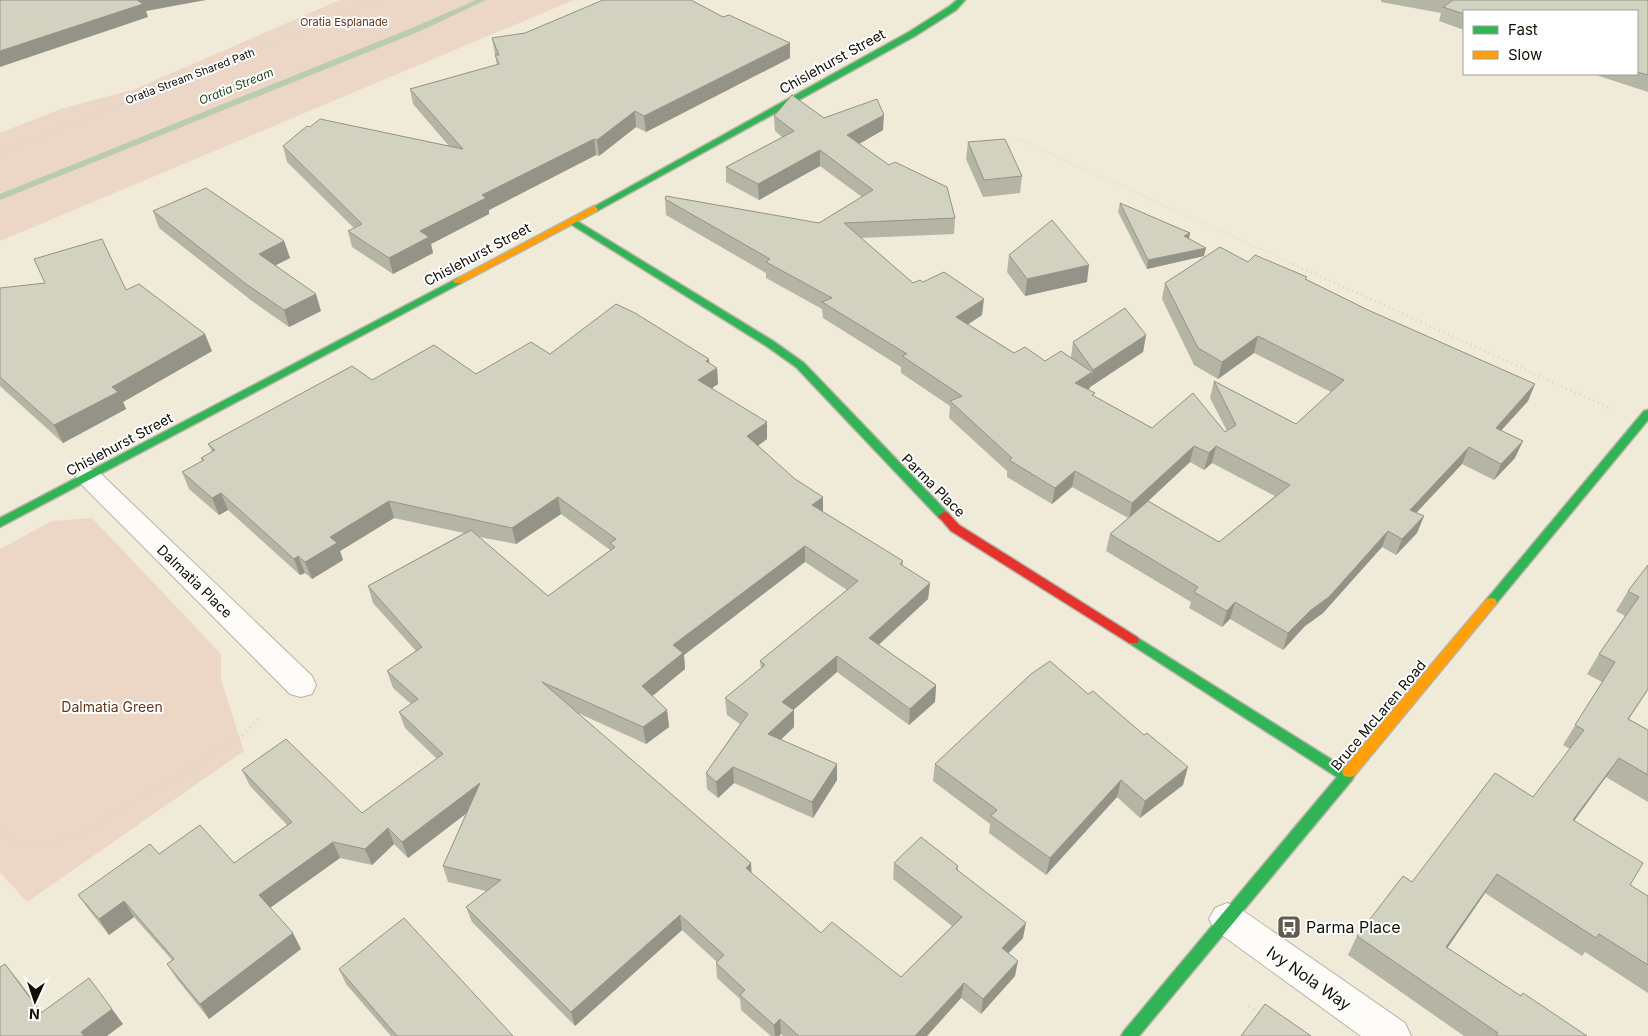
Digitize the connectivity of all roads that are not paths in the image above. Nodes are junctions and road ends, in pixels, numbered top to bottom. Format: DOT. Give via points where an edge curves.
graph roads {
  1 [pos="961,0"];
  2 [pos="572,220"];
  3 [pos="1644,417"];
  4 [pos="89,476"];
  5 [pos="0,523"];
  6 [pos="301,685"];
  7 [pos="1347,776"];
  8 [pos="1227,919"];
  9 [pos="1129,1036"];
  10 [pos="1392,1036"];
  1 -- 2 [label="street, Chislehurst Street" via="904,38"];
  2 -- 4 [label="street, Chislehurst Street"];
  2 -- 7 [label="street, Parma Place" via="769,343 800,366 955,528"];
  3 -- 7 [label="street, Bruce McLaren Road"];
  4 -- 5 [label="street, Chislehurst Street"];
  4 -- 6 [label="street, Dalmatia Place"];
  7 -- 8 [label="street, Bruce McLaren Road"];
  8 -- 9 [label="street, Bruce McLaren Road"];
  8 -- 10 [label="street, Ivy Nola Way"];
}
